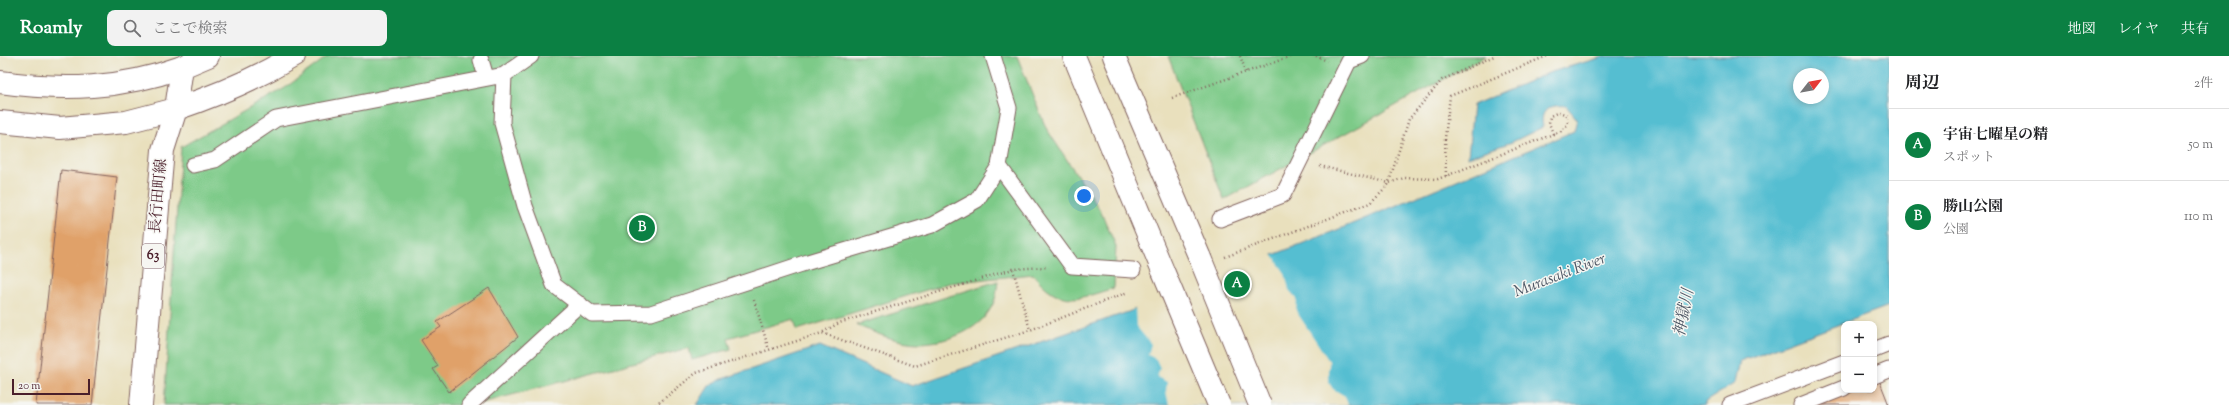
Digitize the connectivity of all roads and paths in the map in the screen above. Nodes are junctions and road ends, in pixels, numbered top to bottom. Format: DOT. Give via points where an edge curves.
graph roads {
  1 [pos="208,56"];
  2 [pos="294,56"];
  3 [pos="531,56"];
  4 [pos="992,56"];
  5 [pos="1074,56"];
  6 [pos="1114,56"];
  7 [pos="1240,56"];
  8 [pos="1292,56"];
  9 [pos="1362,56"];
  10 [pos="1494,56"];
  11 [pos="1547,56"];
  12 [pos="481,60"];
  13 [pos="182,67"];
  14 [pos="1246,72"];
  15 [pos="504,75"];
  16 [pos="486,77"];
  17 [pos="0,82"];
  18 [pos="1172,98"];
  19 [pos="176,109"];
  20 [pos="0,122"];
  21 [pos="1553,134"];
  22 [pos="193,165"];
  23 [pos="1000,166"];
  24 [pos="1323,167"];
  25 [pos="1446,176"];
  26 [pos="1389,183"];
  27 [pos="1220,219"];
  28 [pos="1222,258"];
  29 [pos="1072,266"];
  30 [pos="1013,269"];
  31 [pos="1133,270"];
  32 [pos="1134,290"];
  33 [pos="755,302"];
  34 [pos="580,304"];
  35 [pos="1030,330"];
  36 [pos="822,332"];
  37 [pos="1889,344"];
  38 [pos="1877,349"];
  39 [pos="769,350"];
  40 [pos="1841,363"];
  41 [pos="1889,370"];
  42 [pos="1877,375"];
  43 [pos="1841,389"];
  44 [pos="141,405"];
  45 [pos="469,405"];
  46 [pos="656,405"];
  47 [pos="1219,405"];
  48 [pos="1260,405"];
  49 [pos="1730,405"];
  50 [pos="1801,405"];
  1 -- 13 [label="street"];
  2 -- 19 [label="street" via="230,90"];
  3 -- 15 [label="street"];
  4 -- 23 [label="street" via="1009,108"];
  5 -- 47 [label="street, bridge"];
  6 -- 48 [label="street, bridge"];
  7 -- 14 [label="path"];
  8 -- 14 [label="path"];
  9 -- 27 [label="street" via="1349,61 1283,195"];
  10 -- 26 [label="path" via="1442,80 1409,119"];
  11 -- 25 [label="path" via="1450,96 1445,138"];
  12 -- 16 [label="street"];
  13 -- 17 [label="street" via="127,83 85,87 38,87"];
  13 -- 19 [label="street, 長行田町線 / 63"];
  14 -- 18 [label="path"];
  15 -- 16 [label="street"];
  15 -- 34 [label="street" via="502,123 525,206 554,285"];
  16 -- 22 [label="street" via="276,119 215,160"];
  19 -- 20 [label="street" via="126,122 60,128"];
  19 -- 44 [label="street, 長行田町線 / 63" via="163,150"];
  21 -- 21 [label="path" via="1549,123 1550,116 1559,112 1567,114 1568,124"];
  21 -- 25 [label="path"];
  23 -- 29 [label="street"];
  23 -- 34 [label="street" via="977,200 932,225 651,313 592,314"];
  24 -- 26 [label="path"];
  25 -- 26 [label="path" via="1438,179 1404,178"];
  26 -- 28 [label="path" via="1370,203"];
  29 -- 30 [label="path"];
  29 -- 31 [label="street"];
  30 -- 35 [label="path"];
  30 -- 36 [label="path" via="839,323"];
  32 -- 35 [label="path"];
  33 -- 39 [label="path"];
  34 -- 45 [label="street"];
  35 -- 36 [label="path" via="915,366"];
  36 -- 39 [label="path"];
  37 -- 38 [label="street"];
  39 -- 46 [label="path" via="696,374"];
  40 -- 49 [label="street"];
  41 -- 42 [label="street"];
  43 -- 50 [label="street"];
}
